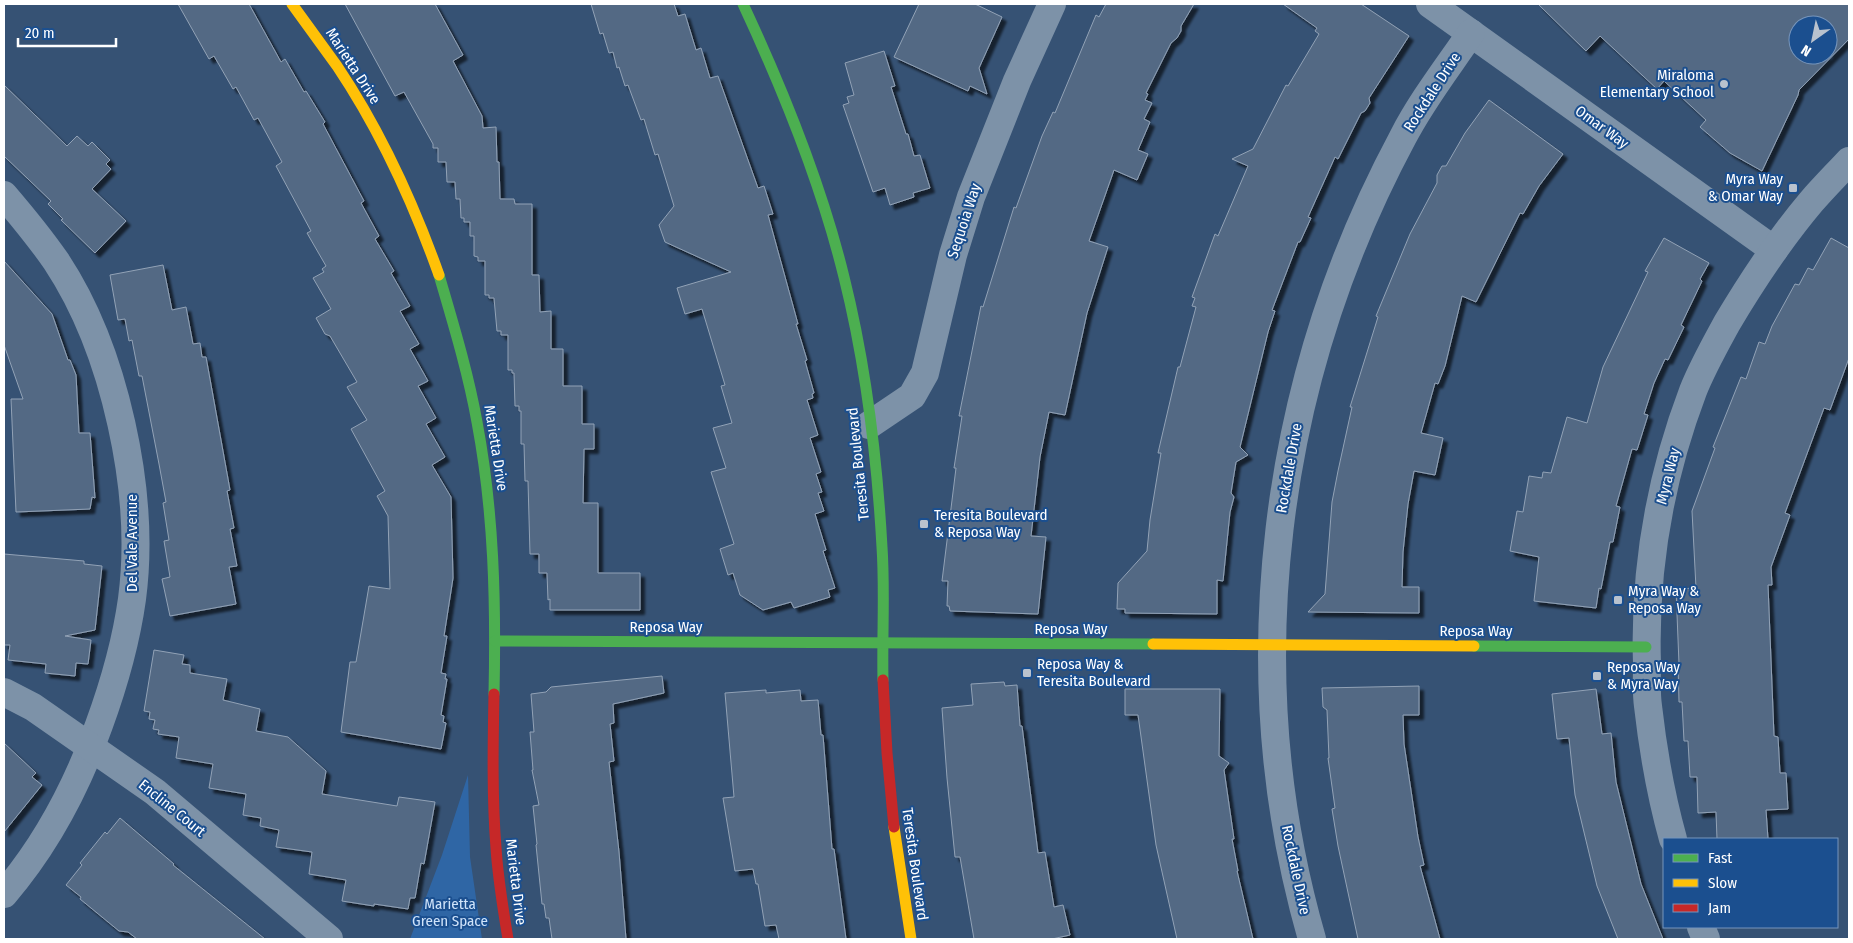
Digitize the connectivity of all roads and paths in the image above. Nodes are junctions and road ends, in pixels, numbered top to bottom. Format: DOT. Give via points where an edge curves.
graph roads {
  1 [pos="292,4"];
  2 [pos="743,4"];
  3 [pos="1052,4"];
  4 [pos="1430,4"];
  5 [pos="1472,33"];
  6 [pos="1849,161"];
  7 [pos="4,195"];
  8 [pos="1774,250"];
  9 [pos="869,425"];
  10 [pos="495,642"];
  11 [pos="884,644"];
  12 [pos="1271,645"];
  13 [pos="1646,647"];
  14 [pos="4,692"];
  15 [pos="91,747"];
  16 [pos="1672,838"];
  17 [pos="4,894"];
  18 [pos="329,939"];
  19 [pos="508,939"];
  20 [pos="910,939"];
  21 [pos="1312,939"];
  1 -- 10 [label="street, Marietta Drive" via="349,84 381,139 411,201 456,325 471,388 490,507"];
  2 -- 9 [label="street, Teresita Boulevard" via="787,105 835,241 852,313"];
  3 -- 9 [label="street, Sequoia Way" via="971,197 953,255 925,373 912,396"];
  4 -- 5 [label="street, Omar Way"];
  5 -- 8 [label="street, Omar Way"];
  5 -- 12 [label="street, Rockdale Drive" via="1404,136 1353,242 1331,301 1303,398 1286,474"];
  6 -- 8 [label="street, Myra Way" via="1811,202"];
  7 -- 15 [label="street, Del Vale Avenue" via="56,262 84,312 107,367 121,422 131,484 135,542 132,598 115,677"];
  8 -- 13 [label="street, Myra Way" via="1716,344 1694,390 1676,441 1652,548"];
  9 -- 11 [label="street, Teresita Boulevard" via="882,548"];
  10 -- 11 [label="street, Reposa Way"];
  10 -- 19 [label="street, Marietta Drive" via="493,814 497,874"];
  11 -- 12 [label="street, Reposa Way"];
  11 -- 20 [label="street, Teresita Boulevard" via="883,689 891,798"];
  12 -- 13 [label="street, Reposa Way"];
  12 -- 21 [label="street, Rockdale Drive" via="1273,722 1281,788 1291,855"];
  13 -- 16 [label="street, Myra Way" via="1648,705"];
  14 -- 15 [label="street, Encline Court" via="33,707"];
  15 -- 17 [label="street, Del Vale Avenue" via="55,822"];
  15 -- 18 [label="street, Encline Court" via="155,792"];
}
